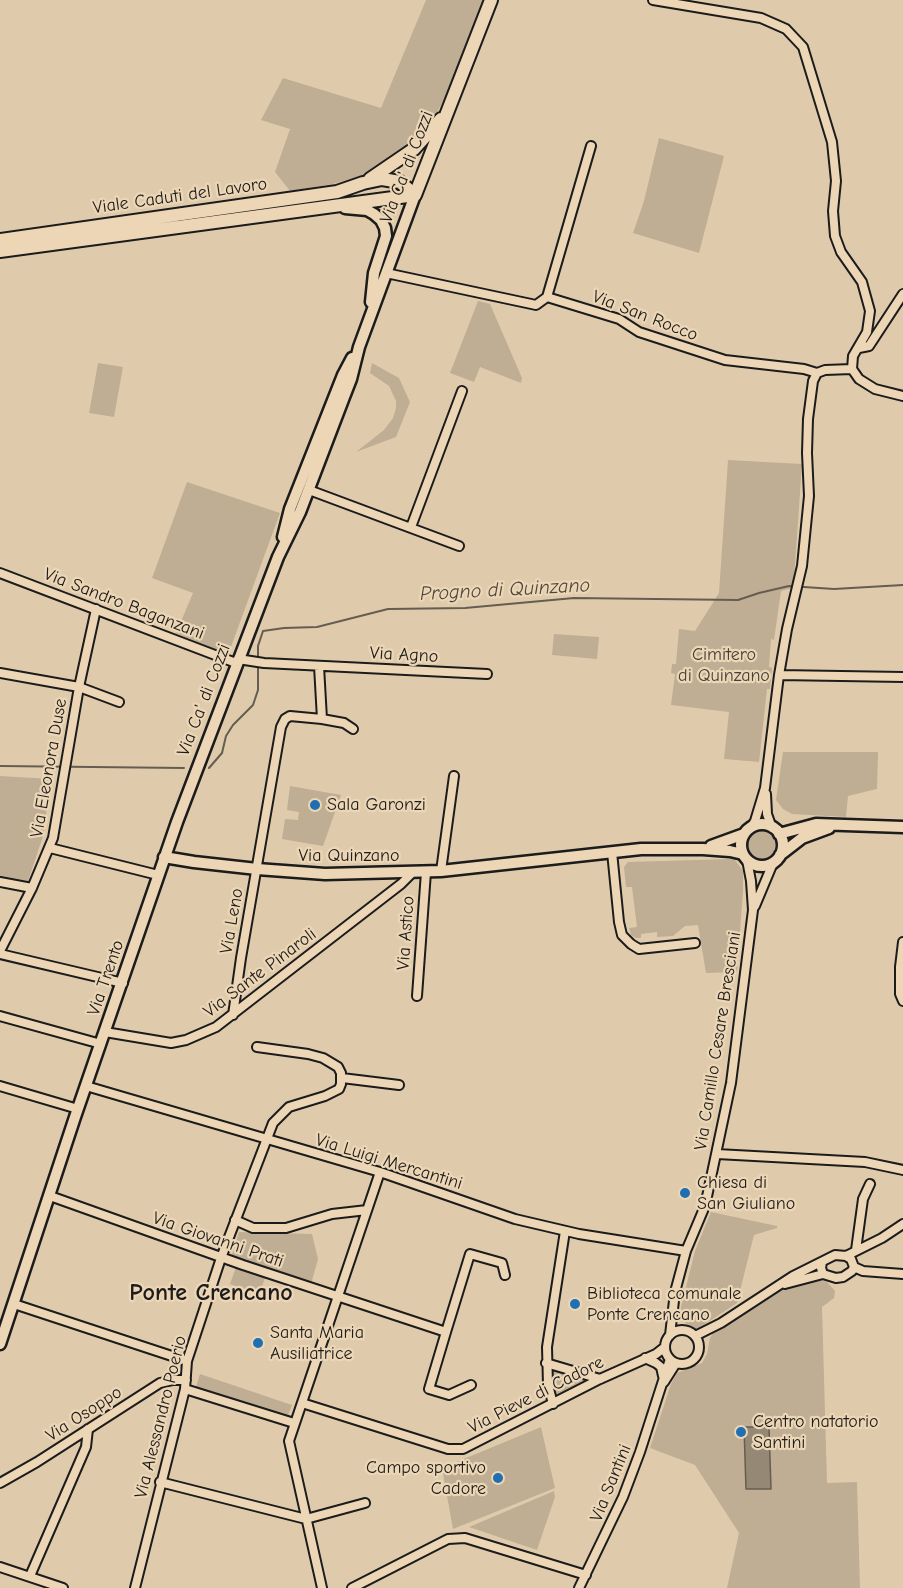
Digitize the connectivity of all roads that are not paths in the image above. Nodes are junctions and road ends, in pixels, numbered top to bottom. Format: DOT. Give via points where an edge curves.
graph roads {
  1 [pos="491,0"];
  2 [pos="653,0"];
  3 [pos="447,111"];
  4 [pos="591,146"];
  5 [pos="363,183"];
  6 [pos="415,195"];
  7 [pos="328,206"];
  8 [pos="0,240"];
  9 [pos="0,251"];
  10 [pos="387,273"];
  11 [pos="903,294"];
  12 [pos="547,297"];
  13 [pos="370,315"];
  14 [pos="358,347"];
  15 [pos="858,348"];
  16 [pos="852,369"];
  17 [pos="817,374"];
  18 [pos="462,391"];
  19 [pos="903,396"];
  20 [pos="309,490"];
  21 [pos="411,527"];
  22 [pos="459,546"];
  23 [pos="278,557"];
  24 [pos="0,573"];
  25 [pos="96,609"];
  26 [pos="241,661"];
  27 [pos="319,666"];
  28 [pos="0,673"];
  29 [pos="487,674"];
  30 [pos="779,675"];
  31 [pos="903,676"];
  32 [pos="79,687"];
  33 [pos="119,702"];
  34 [pos="322,719"];
  35 [pos="353,729"];
  36 [pos="454,777"];
  37 [pos="765,788"];
  38 [pos="840,825"];
  39 [pos="903,827"];
  40 [pos="747,831"];
  41 [pos="776,831"];
  42 [pos="50,848"];
  43 [pos="702,849"];
  44 [pos="612,852"];
  45 [pos="164,857"];
  46 [pos="745,857"];
  47 [pos="777,859"];
  48 [pos="257,869"];
  49 [pos="441,871"];
  50 [pos="426,872"];
  51 [pos="412,873"];
  52 [pos="158,875"];
  53 [pos="0,882"];
  54 [pos="32,888"];
  55 [pos="753,910"];
  56 [pos="903,942"];
  57 [pos="695,943"];
  58 [pos="0,953"];
  59 [pos="902,956"];
  60 [pos="123,983"];
  61 [pos="417,996"];
  62 [pos="903,1001"];
  63 [pos="233,1015"];
  64 [pos="0,1016"];
  65 [pos="105,1032"];
  66 [pos="101,1044"];
  67 [pos="257,1047"];
  68 [pos="342,1078"];
  69 [pos="399,1085"];
  70 [pos="0,1086"];
  71 [pos="86,1086"];
  72 [pos="78,1109"];
  73 [pos="266,1140"];
  74 [pos="717,1154"];
  75 [pos="903,1170"];
  76 [pos="380,1172"];
  77 [pos="870,1184"];
  78 [pos="50,1196"];
  79 [pos="367,1210"];
  80 [pos="235,1220"];
  81 [pos="903,1224"];
  82 [pos="565,1231"];
  83 [pos="856,1250"];
  84 [pos="686,1251"];
  85 [pos="846,1256"];
  86 [pos="221,1258"];
  87 [pos="822,1262"];
  88 [pos="854,1267"];
  89 [pos="823,1274"];
  90 [pos="903,1274"];
  91 [pos="506,1275"];
  92 [pos="776,1288"];
  93 [pos="337,1297"];
  94 [pos="14,1304"];
  95 [pos="672,1314"];
  96 [pos="4,1316"];
  97 [pos="681,1330"];
  98 [pos="446,1332"];
  99 [pos="670,1335"];
  100 [pos="696,1339"];
  101 [pos="0,1344"];
  102 [pos="670,1356"];
  103 [pos="645,1358"];
  104 [pos="187,1361"];
  105 [pos="546,1363"];
  106 [pos="663,1376"];
  107 [pos="600,1379"];
  108 [pos="186,1380"];
  109 [pos="471,1385"];
  110 [pos="661,1386"];
  111 [pos="185,1389"];
  112 [pos="302,1403"];
  113 [pos="553,1404"];
  114 [pos="294,1423"];
  115 [pos="88,1429"];
  116 [pos="160,1482"];
  117 [pos="0,1483"];
  118 [pos="365,1503"];
  119 [pos="306,1519"];
  120 [pos="0,1567"];
  121 [pos="586,1575"];
  122 [pos="30,1576"];
  123 [pos="63,1588"];
  124 [pos="135,1588"];
  125 [pos="322,1588"];
  126 [pos="352,1588"];
  127 [pos="579,1588"];
  1 -- 3 [label="main road, Via Ca' di Cozzi"];
  2 -- 15 [label="street" via="761,18 786,29 803,48 832,142 835,236 868,299 870,322"];
  3 -- 5 [label="main road, Viale Caduti del Lavoro" via="414,149"];
  3 -- 6 [label="main road, Via Ca' di Cozzi"];
  4 -- 12 [label="street"];
  5 -- 6 [label="main road, Viale Caduti del Lavoro" via="391,179"];
  5 -- 8 [label="main road, Viale Caduti del Lavoro" via="337,192"];
  6 -- 7 [label="main road, Viale Caduti del Lavoro"];
  6 -- 10 [label="main road, Via Ca' di Cozzi"];
  7 -- 9 [label="main road, Viale Caduti del Lavoro"];
  7 -- 13 [label="main road, Viale Caduti del Lavoro" via="367,210 386,228 374,273"];
  10 -- 12 [label="street" via="536,304"];
  10 -- 13 [label="main road, Via Ca' di Cozzi"];
  11 -- 15 [label="street" via="869,346"];
  12 -- 17 [label="street, Via San Rocco" via="619,319 639,332 725,360"];
  13 -- 14 [label="main road, Via Ca' di Cozzi"];
  14 -- 20 [label="main road, Via Ca' di Cozzi" via="351,379"];
  14 -- 23 [label="main road, Via Ca' di Cozzi" via="294,499"];
  15 -- 16 [label="street"];
  16 -- 17 [label="street, Via San Rocco"];
  16 -- 19 [label="street" via="866,384"];
  17 -- 30 [label="street" via="810,393 808,496 800,578"];
  18 -- 21 [label="street"];
  20 -- 21 [label="street"];
  20 -- 23 [label="main road, Via Ca' di Cozzi"];
  21 -- 22 [label="street"];
  23 -- 26 [label="main road, Via Ca' di Cozzi"];
  24 -- 25 [label="street, Via Sandro Baganzani"];
  25 -- 26 [label="street, Via Sandro Baganzani"];
  25 -- 32 [label="street, Via Eleonora Duse"];
  26 -- 27 [label="street, Via Agno"];
  26 -- 45 [label="main road, Via Ca' di Cozzi"];
  27 -- 29 [label="street, Via Agno"];
  27 -- 34 [label="street"];
  28 -- 32 [label="street"];
  30 -- 31 [label="street"];
  30 -- 37 [label="street"];
  32 -- 33 [label="street, Via Eleonora Duse"];
  32 -- 42 [label="street, Via Eleonora Duse"];
  34 -- 35 [label="street"];
  34 -- 48 [label="street" via="290,716 281,727"];
  36 -- 49 [label="street"];
  37 -- 40 [label="street" via="755,821"];
  37 -- 41 [label="street" via="767,814"];
  38 -- 39 [label="main road, Via Quinzano"];
  38 -- 41 [label="main road, Via Quinzano" via="816,824"];
  38 -- 47 [label="main road" via="802,838"];
  40 -- 41 [label="main road, Via Quinzano" via="759,825"];
  40 -- 43 [label="main road, Via Quinzano"];
  40 -- 46 [label="main road" via="742,841"];
  41 -- 47 [label="main road" via="783,845"];
  42 -- 52 [label="street"];
  42 -- 54 [label="street, Via Eleonora Duse"];
  43 -- 44 [label="main road, Via Quinzano"];
  43 -- 46 [label="main road, Via Quinzano" via="730,851"];
  44 -- 49 [label="main road, Via Quinzano"];
  44 -- 57 [label="street" via="622,935 639,949"];
  45 -- 48 [label="main road, Via Quinzano"];
  45 -- 52 [label="main road, Via Trento"];
  46 -- 47 [label="main road, Via Quinzano" via="760,866"];
  46 -- 55 [label="street, Via Camillo Cesare Bresciani"];
  47 -- 55 [label="street, Via Camillo Cesare Bresciani"];
  48 -- 51 [label="main road, Via Quinzano" via="325,874"];
  48 -- 63 [label="street, Via Leno"];
  49 -- 50 [label="main road, Via Quinzano"];
  50 -- 51 [label="main road, Via Quinzano"];
  50 -- 61 [label="street, Via Astico"];
  51 -- 63 [label="street, Via Sante Pinaroli"];
  52 -- 60 [label="main road, Via Trento"];
  53 -- 54 [label="street"];
  54 -- 58 [label="street, Via Eleonora Duse"];
  55 -- 74 [label="street, Via Camillo Cesare Bresciani"];
  56 -- 59 [label="street"];
  58 -- 60 [label="street"];
  59 -- 62 [label="street"];
  60 -- 65 [label="main road, Via Trento"];
  63 -- 65 [label="street, Via Sante Pinaroli" via="195,1037 171,1043"];
  64 -- 66 [label="street"];
  65 -- 66 [label="main road, Via Trento"];
  66 -- 71 [label="main road, Via Trento"];
  67 -- 68 [label="street" via="323,1058 338,1067"];
  68 -- 69 [label="street"];
  68 -- 73 [label="street, Via Alessandro Poerio" via="339,1089 282,1113"];
  70 -- 72 [label="street"];
  71 -- 72 [label="main road, Via Trento"];
  71 -- 73 [label="street, Via Luigi Mercantini"];
  72 -- 78 [label="main road, Via Trento"];
  73 -- 76 [label="street, Via Luigi Mercantini"];
  73 -- 80 [label="street, Via Alessandro Poerio"];
  74 -- 75 [label="street" via="865,1162"];
  74 -- 84 [label="street, Via Camillo Cesare Bresciani" via="705,1206"];
  76 -- 79 [label="street"];
  76 -- 82 [label="street, Via Luigi Mercantini" via="515,1219"];
  77 -- 83 [label="street" via="863,1199"];
  78 -- 86 [label="street, Via Giovanni Prati"];
  78 -- 94 [label="main road, Via Trento"];
  79 -- 80 [label="street" via="332,1214 286,1228 253,1228"];
  79 -- 93 [label="street"];
  80 -- 86 [label="street, Via Alessandro Poerio"];
  81 -- 83 [label="street"];
  82 -- 84 [label="street, Via Luigi Mercantini"];
  82 -- 105 [label="street"];
  83 -- 85 [label="street"];
  84 -- 95 [label="street, Via Camillo Cesare Bresciani"];
  85 -- 87 [label="street" via="835,1255"];
  85 -- 88 [label="street"];
  86 -- 93 [label="street, Via Giovanni Prati"];
  86 -- 104 [label="street, Via Alessandro Poerio"];
  87 -- 89 [label="street"];
  87 -- 92 [label="street"];
  88 -- 89 [label="street" via="843,1277"];
  88 -- 90 [label="street"];
  89 -- 92 [label="street"];
  91 -- 98 [label="street" via="502,1263 470,1254"];
  92 -- 100 [label="street"];
  93 -- 98 [label="street, Via Giovanni Prati"];
  93 -- 112 [label="street"];
  94 -- 96 [label="main road, Via Trento"];
  94 -- 104 [label="street"];
  95 -- 97 [label="street"];
  95 -- 99 [label="street, Via Camillo Cesare Bresciani"];
  96 -- 101 [label="main road, Via Trento"];
  97 -- 99 [label="street"];
  97 -- 100 [label="street"];
  98 -- 109 [label="street" via="429,1389 448,1395"];
  99 -- 102 [label="street, Via Santini"];
  100 -- 102 [label="street, Via Santini" via="699,1349 694,1359 684,1364"];
  102 -- 103 [label="street, Via Pieve di Cadore" via="656,1354"];
  102 -- 106 [label="street, Via Santini"];
  102 -- 110 [label="street, Via Santini" via="667,1380"];
  103 -- 106 [label="street" via="661,1367"];
  103 -- 107 [label="street, Via Pieve di Cadore"];
  104 -- 108 [label="street, Via Alessandro Poerio"];
  105 -- 107 [label="street"];
  105 -- 113 [label="street"];
  106 -- 110 [label="street, Via Santini"];
  107 -- 113 [label="street, Via Pieve di Cadore"];
  108 -- 111 [label="street, Via Alessandro Poerio"];
  108 -- 115 [label="street, Via Osoppo" via="160,1383"];
  110 -- 121 [label="street, Via Santini" via="623,1497"];
  111 -- 114 [label="street"];
  111 -- 116 [label="street, Via Alessandro Poerio"];
  112 -- 113 [label="street, Via Pieve di Cadore" via="448,1449 463,1449"];
  112 -- 114 [label="street"];
  114 -- 119 [label="street" via="289,1441"];
  115 -- 117 [label="street, Via Osoppo"];
  115 -- 122 [label="street" via="86,1447"];
  116 -- 119 [label="street"];
  116 -- 124 [label="street, Via Alessandro Poerio"];
  118 -- 119 [label="street"];
  119 -- 125 [label="street"];
  120 -- 122 [label="street"];
  121 -- 126 [label="street" via="465,1538 448,1539"];
  121 -- 127 [label="street, Via Santini"];
  122 -- 123 [label="street"];
}
